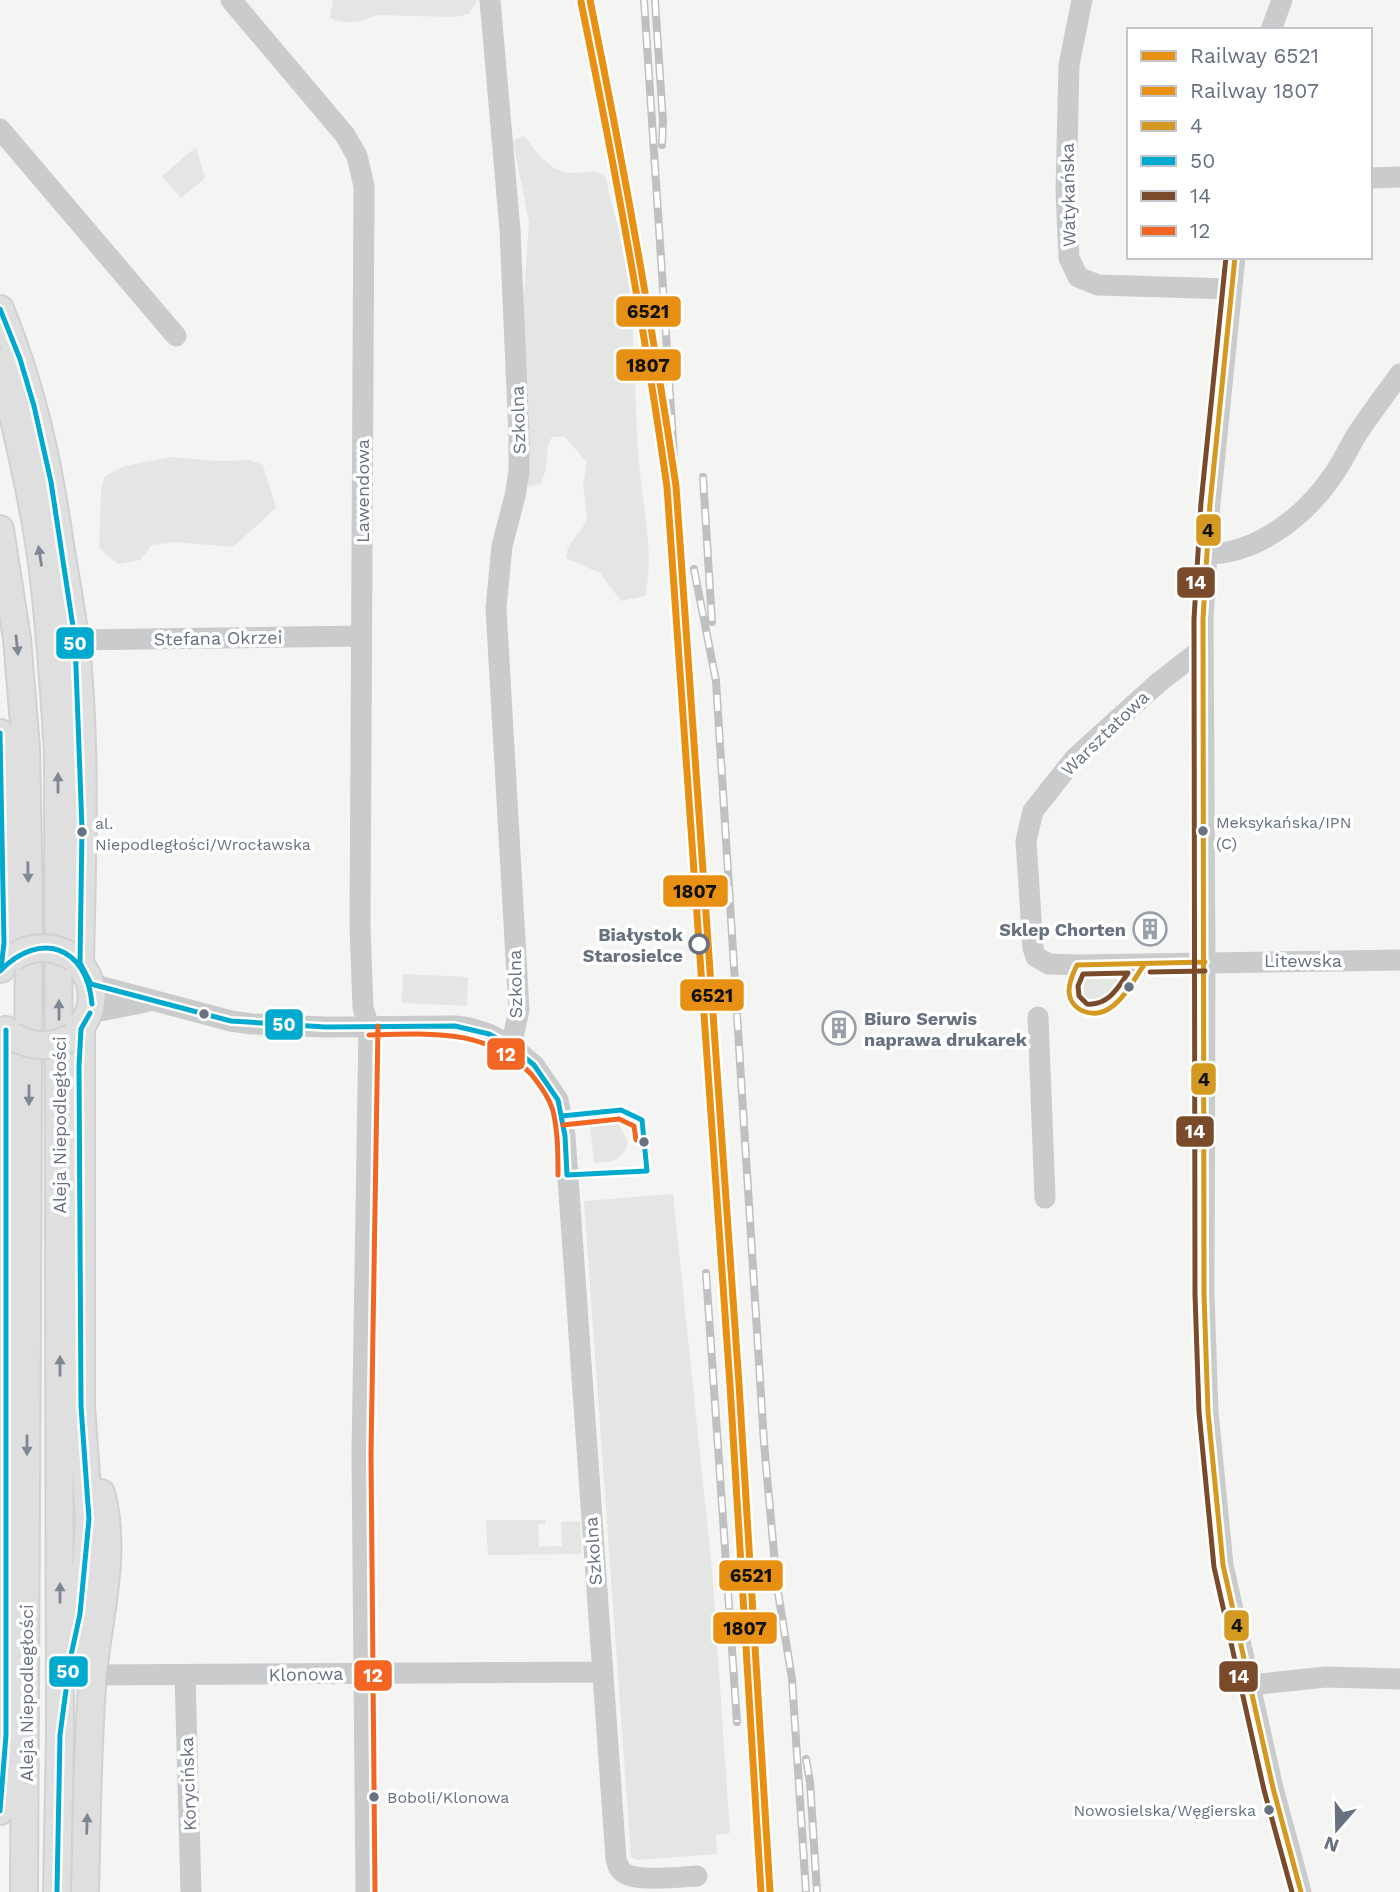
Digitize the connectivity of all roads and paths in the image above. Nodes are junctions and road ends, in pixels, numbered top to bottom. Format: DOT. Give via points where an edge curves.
graph roads {
  1 [pos="230,0"];
  2 [pos="490,0"];
  3 [pos="1082,0"];
  4 [pos="1282,0"];
  5 [pos="1272,28"];
  6 [pos="0,129"];
  7 [pos="1400,177"];
  8 [pos="1372,178"];
  9 [pos="1235,259"];
  10 [pos="1230,289"];
  11 [pos="0,309"];
  12 [pos="176,336"];
  13 [pos="0,363"];
  14 [pos="1400,374"];
  15 [pos="0,529"];
  16 [pos="1206,554"];
  17 [pos="361,636"];
  18 [pos="75,640"];
  19 [pos="1203,648"];
  20 [pos="0,733"];
  21 [pos="1400,960"];
  22 [pos="1205,962"];
  23 [pos="1077,965"];
  24 [pos="3,966"];
  25 [pos="81,968"];
  26 [pos="152,1001"];
  27 [pos="1038,1017"];
  28 [pos="81,1026"];
  29 [pos="369,1026"];
  30 [pos="6,1030"];
  31 [pos="511,1046"];
  32 [pos="1045,1198"];
  33 [pos="81,1406"];
  34 [pos="602,1672"];
  35 [pos="362,1674"];
  36 [pos="93,1675"];
  37 [pos="185,1675"];
  38 [pos="3,1677"];
  39 [pos="1400,1679"];
  40 [pos="1250,1685"];
  41 [pos="25,1728"];
  42 [pos="60,1735"];
  43 [pos="0,1811"];
  44 [pos="697,1876"];
  45 [pos="7,1892"];
  46 [pos="24,1892"];
  47 [pos="57,1892"];
  48 [pos="85,1892"];
  49 [pos="191,1892"];
  50 [pos="366,1892"];
  51 [pos="1301,1892"];
  1 -- 17 [label="street, Lawendowa" via="345,135 364,186"];
  2 -- 31 [label="street, Szkolna" via="510,230 519,436 519,472 502,546 496,608 519,1010"];
  3 -- 10 [label="street, Watykańska" via="1069,65 1066,191 1069,258 1078,277 1098,285"];
  4 -- 5 [label="street"];
  6 -- 12 [label="street"];
  7 -- 8 [label="street"];
  9 -- 10 [label="street"];
  10 -- 16 [label="street"];
  11 -- 18 [label="main road" via="20,359 43,444"];
  42 -- 13 [label="main road, Aleja Niepodległości, one-way" via="58,751 41,562"];
  14 -- 16 [label="street" via="1331,478 1303,510 1273,534 1237,550"];
  15 -- 41 [label="main road, Aleja Niepodległości, one-way" via="17,639 26,748"];
  16 -- 19 [label="street"];
  17 -- 18 [label="street, Stefana Okrzei"];
  17 -- 29 [label="street, Lawendowa" via="360,926 363,1008"];
  18 -- 25 [label="main road" via="82,816"];
  19 -- 22 [label="street"];
  19 -- 23 [label="street, Warsztatowa" via="1075,758 1033,811 1026,841 1034,954 1049,964"];
  20 -- 24 [label="main road"];
  21 -- 22 [label="street, Litewska"];
  22 -- 23 [label="street, Litewska"];
  22 -- 40 [label="street" via="1203,1294 1208,1412 1223,1565"];
  24 -- 25 [label="main road, bridge" via="27,949 43,947 59,949"];
  25 -- 26 [label="street"];
  25 -- 28 [label="main road" via="92,1003"];
  26 -- 28 [label="street"];
  26 -- 29 [label="street" via="252,1024"];
  27 -- 32 [label="street"];
  28 -- 30 [label="main road, bridge" via="58,1044 43,1046 27,1044"];
  28 -- 33 [label="main road"];
  29 -- 31 [label="street" via="470,1028"];
  29 -- 35 [label="street, Lawendowa"];
  30 -- 38 [label="main road"];
  31 -- 34 [label="street, Szkolna" via="534,1065 552,1089 565,1136"];
  33 -- 36 [label="main road" via="107,1531"];
  33 -- 42 [label="main road" via="89,1519 86,1567"];
  34 -- 35 [label="street, Klonowa"];
  34 -- 44 [label="street, Szkolna" via="619,1868 636,1877"];
  35 -- 37 [label="street, Klonowa"];
  35 -- 50 [label="street, Lawendowa"];
  36 -- 37 [label="street, Klonowa"];
  48 -- 36 [label="main road, one-way"];
  37 -- 49 [label="street, Korycińska"];
  38 -- 43 [label="main road" via="6,1735"];
  39 -- 40 [label="street" via="1326,1677"];
  40 -- 51 [label="street"];
  41 -- 45 [label="main road"];
  41 -- 46 [label="main road, Aleja Niepodległości"];
  42 -- 47 [label="main road, Aleja Niepodległości"];
}
